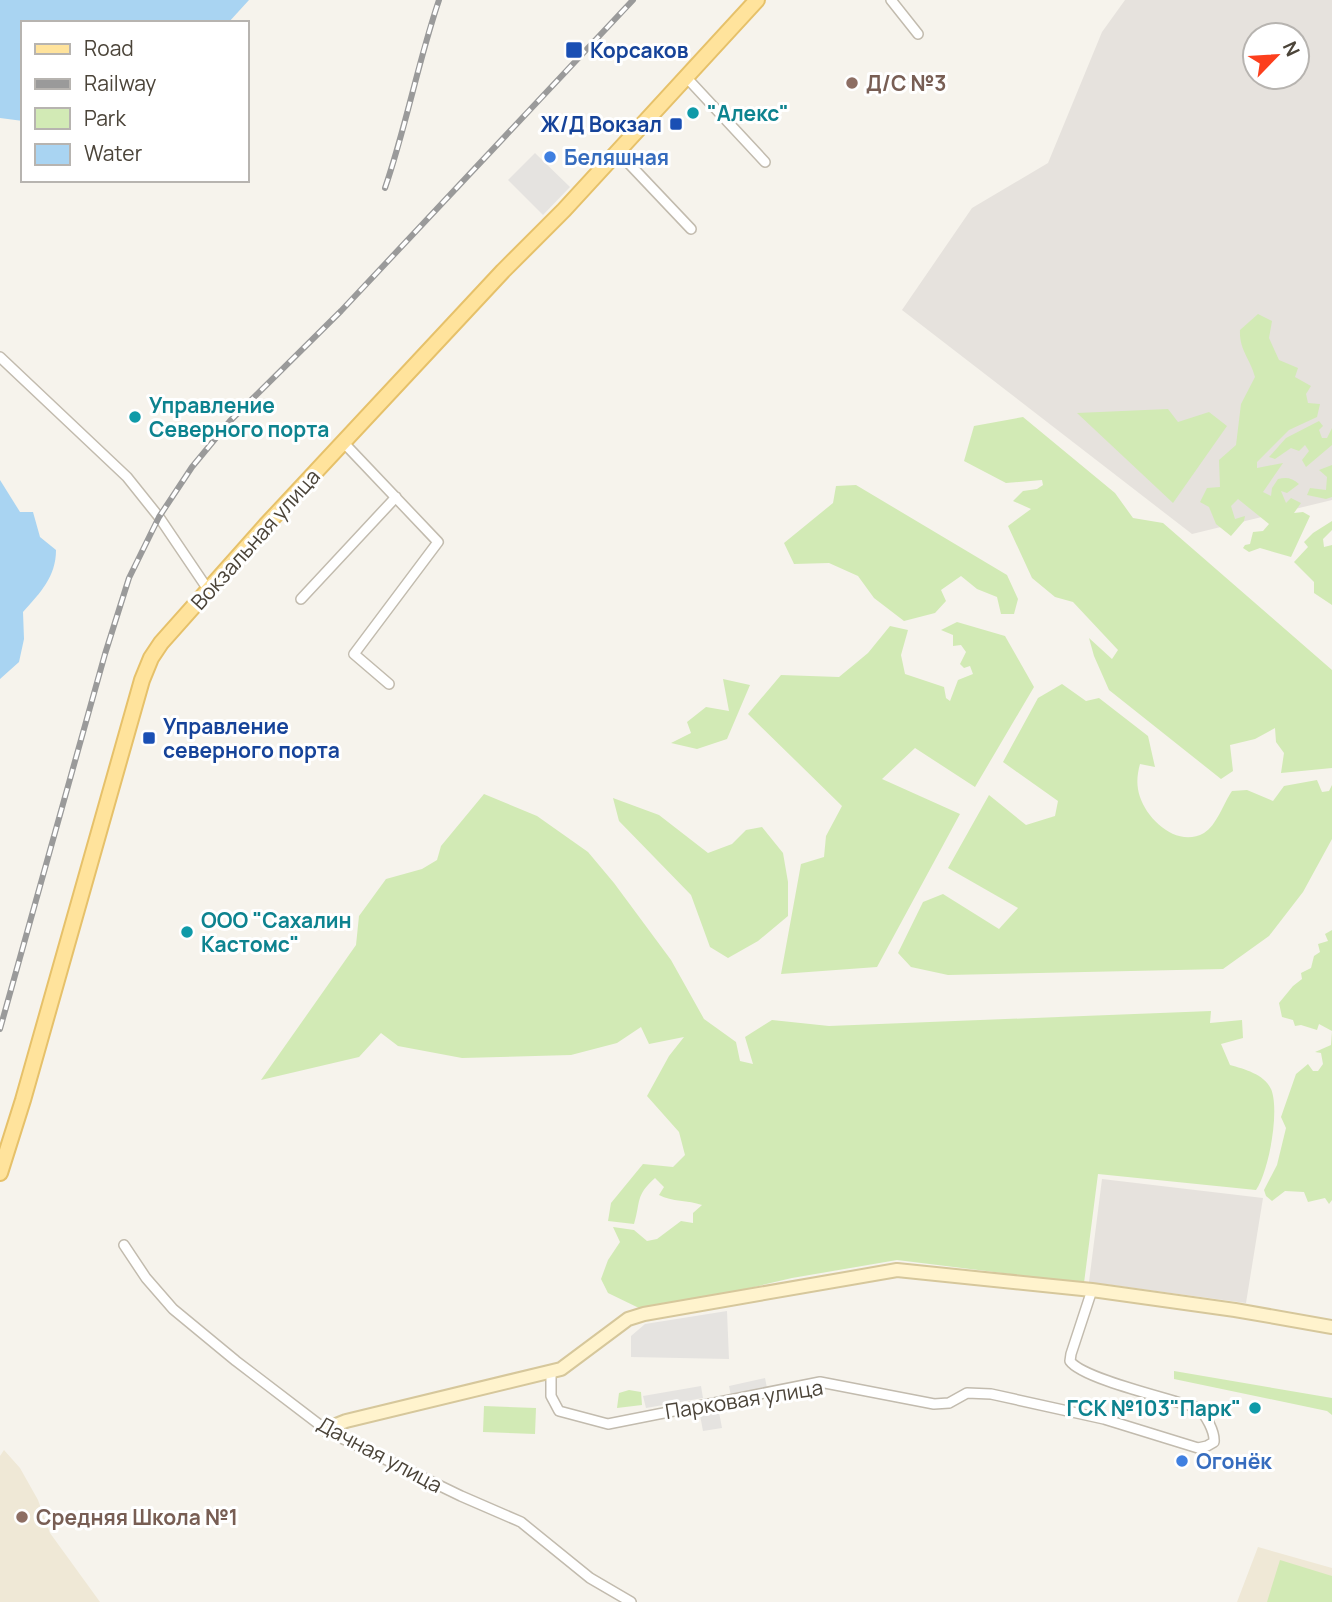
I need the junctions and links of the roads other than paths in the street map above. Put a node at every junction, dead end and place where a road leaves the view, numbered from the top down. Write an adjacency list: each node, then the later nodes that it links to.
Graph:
1 (757, 0): 4 (main road, Вокзальная улица)
2 (891, 0): 3 (street)
3 (918, 34)
4 (686, 77): 5 (main road, Вокзальная улица); 6 (street)
5 (618, 152): 7 (street); 9 (main road, Вокзальная улица)
6 (765, 162)
7 (691, 229)
8 (0, 358): 11 (street)
9 (343, 442): 10 (street); 11 (main road, Вокзальная улица)
10 (396, 498): 12 (street); 13 (street)
11 (209, 591): 14 (main road, Вокзальная улица)
12 (301, 599)
13 (388, 684)
14 (0, 1172)
15 (124, 1245): 19 (street, Дачная улица)
16 (1092, 1290): 17 (street); 18 (street); 18 (street, Парковая улица)
17 (1332, 1327)
18 (551, 1372): 19 (street)
19 (329, 1432): 20 (street, Дачная улица)
20 (631, 1602)

